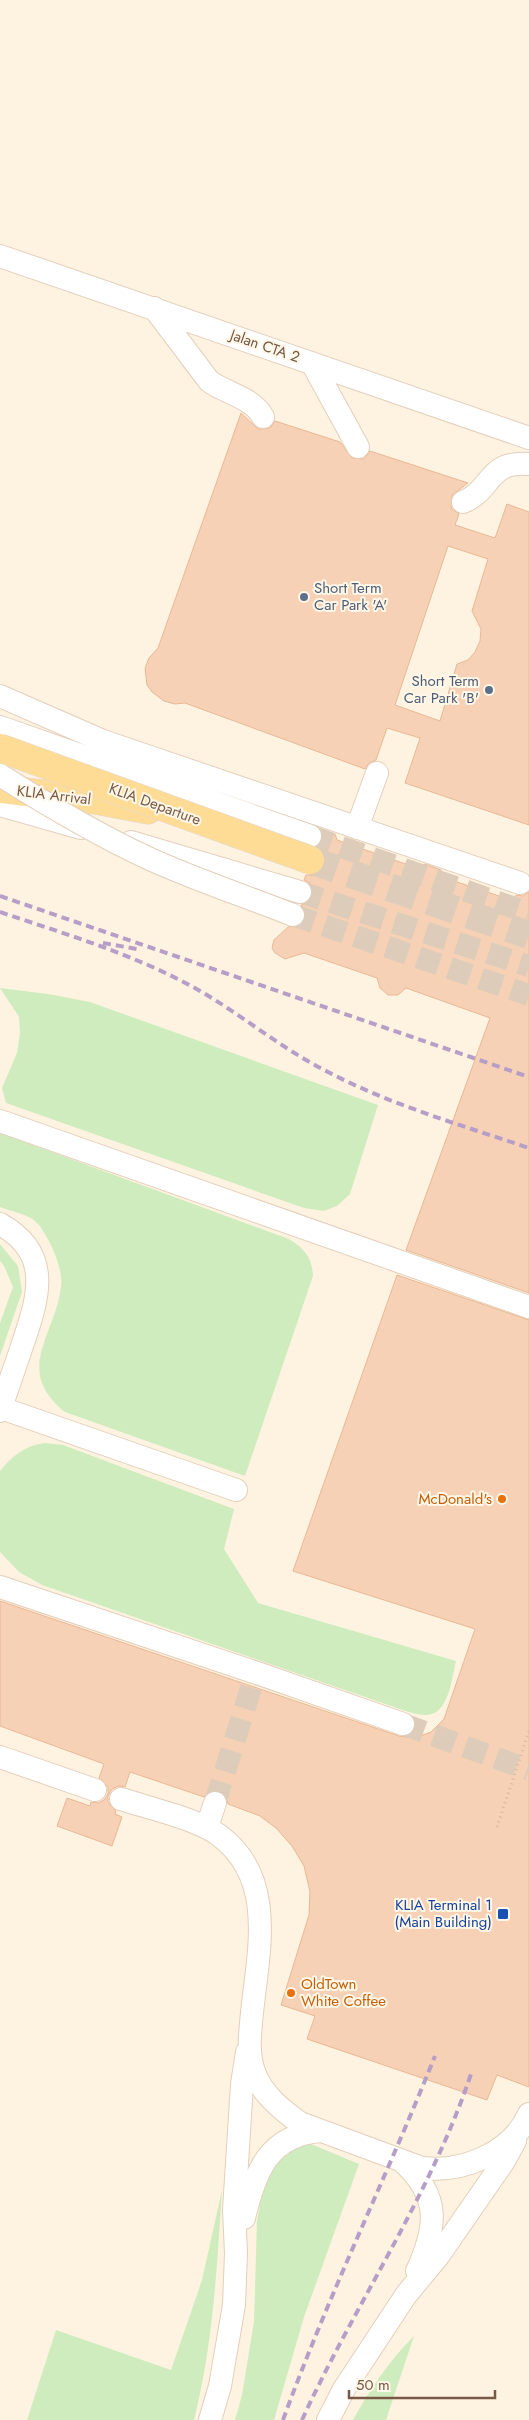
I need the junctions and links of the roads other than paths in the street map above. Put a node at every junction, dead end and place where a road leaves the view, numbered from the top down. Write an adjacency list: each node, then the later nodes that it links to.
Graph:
1 (0, 256): 2 (street, Jalan CTA 2)
2 (154, 308): 3 (street, Jalan CTA 2); 4 (street)
3 (312, 363): 5 (street, Jalan CTA 2); 6 (street)
4 (264, 417)
5 (529, 438)
6 (358, 447)
7 (529, 464): 8 (street)
8 (462, 502)
9 (0, 696): 16 (street)
10 (0, 727): 17 (street)
11 (0, 748): 17 (main road, KLIA Departure, bridge)
12 (377, 773): 16 (street)
13 (0, 775): 20 (street, bridge)
14 (0, 789): 17 (main road, KLIA Arrival)
15 (0, 804): 19 (street)
16 (357, 828): 18 (street)
17 (311, 848)
18 (520, 883)
19 (300, 892)
20 (293, 915)
21 (0, 1121): 23 (street)
22 (0, 1224): 24 (street)
23 (529, 1307)
24 (1, 1410): 25 (street)
25 (236, 1490)
26 (0, 1587): 27 (street)
27 (403, 1724)
28 (0, 1757): 29 (street)
29 (95, 1790)
30 (121, 1799): 32 (street)
31 (215, 1803): 32 (street)
32 (207, 1828): 33 (street)
33 (250, 2036): 35 (street); 37 (street)
34 (528, 2116): 36 (street); 38 (street)
35 (322, 2131): 36 (street); 37 (street)
36 (398, 2158): 38 (street)
37 (236, 2253): 39 (street)
38 (406, 2295): 40 (street)
39 (210, 2420)
40 (328, 2420)

